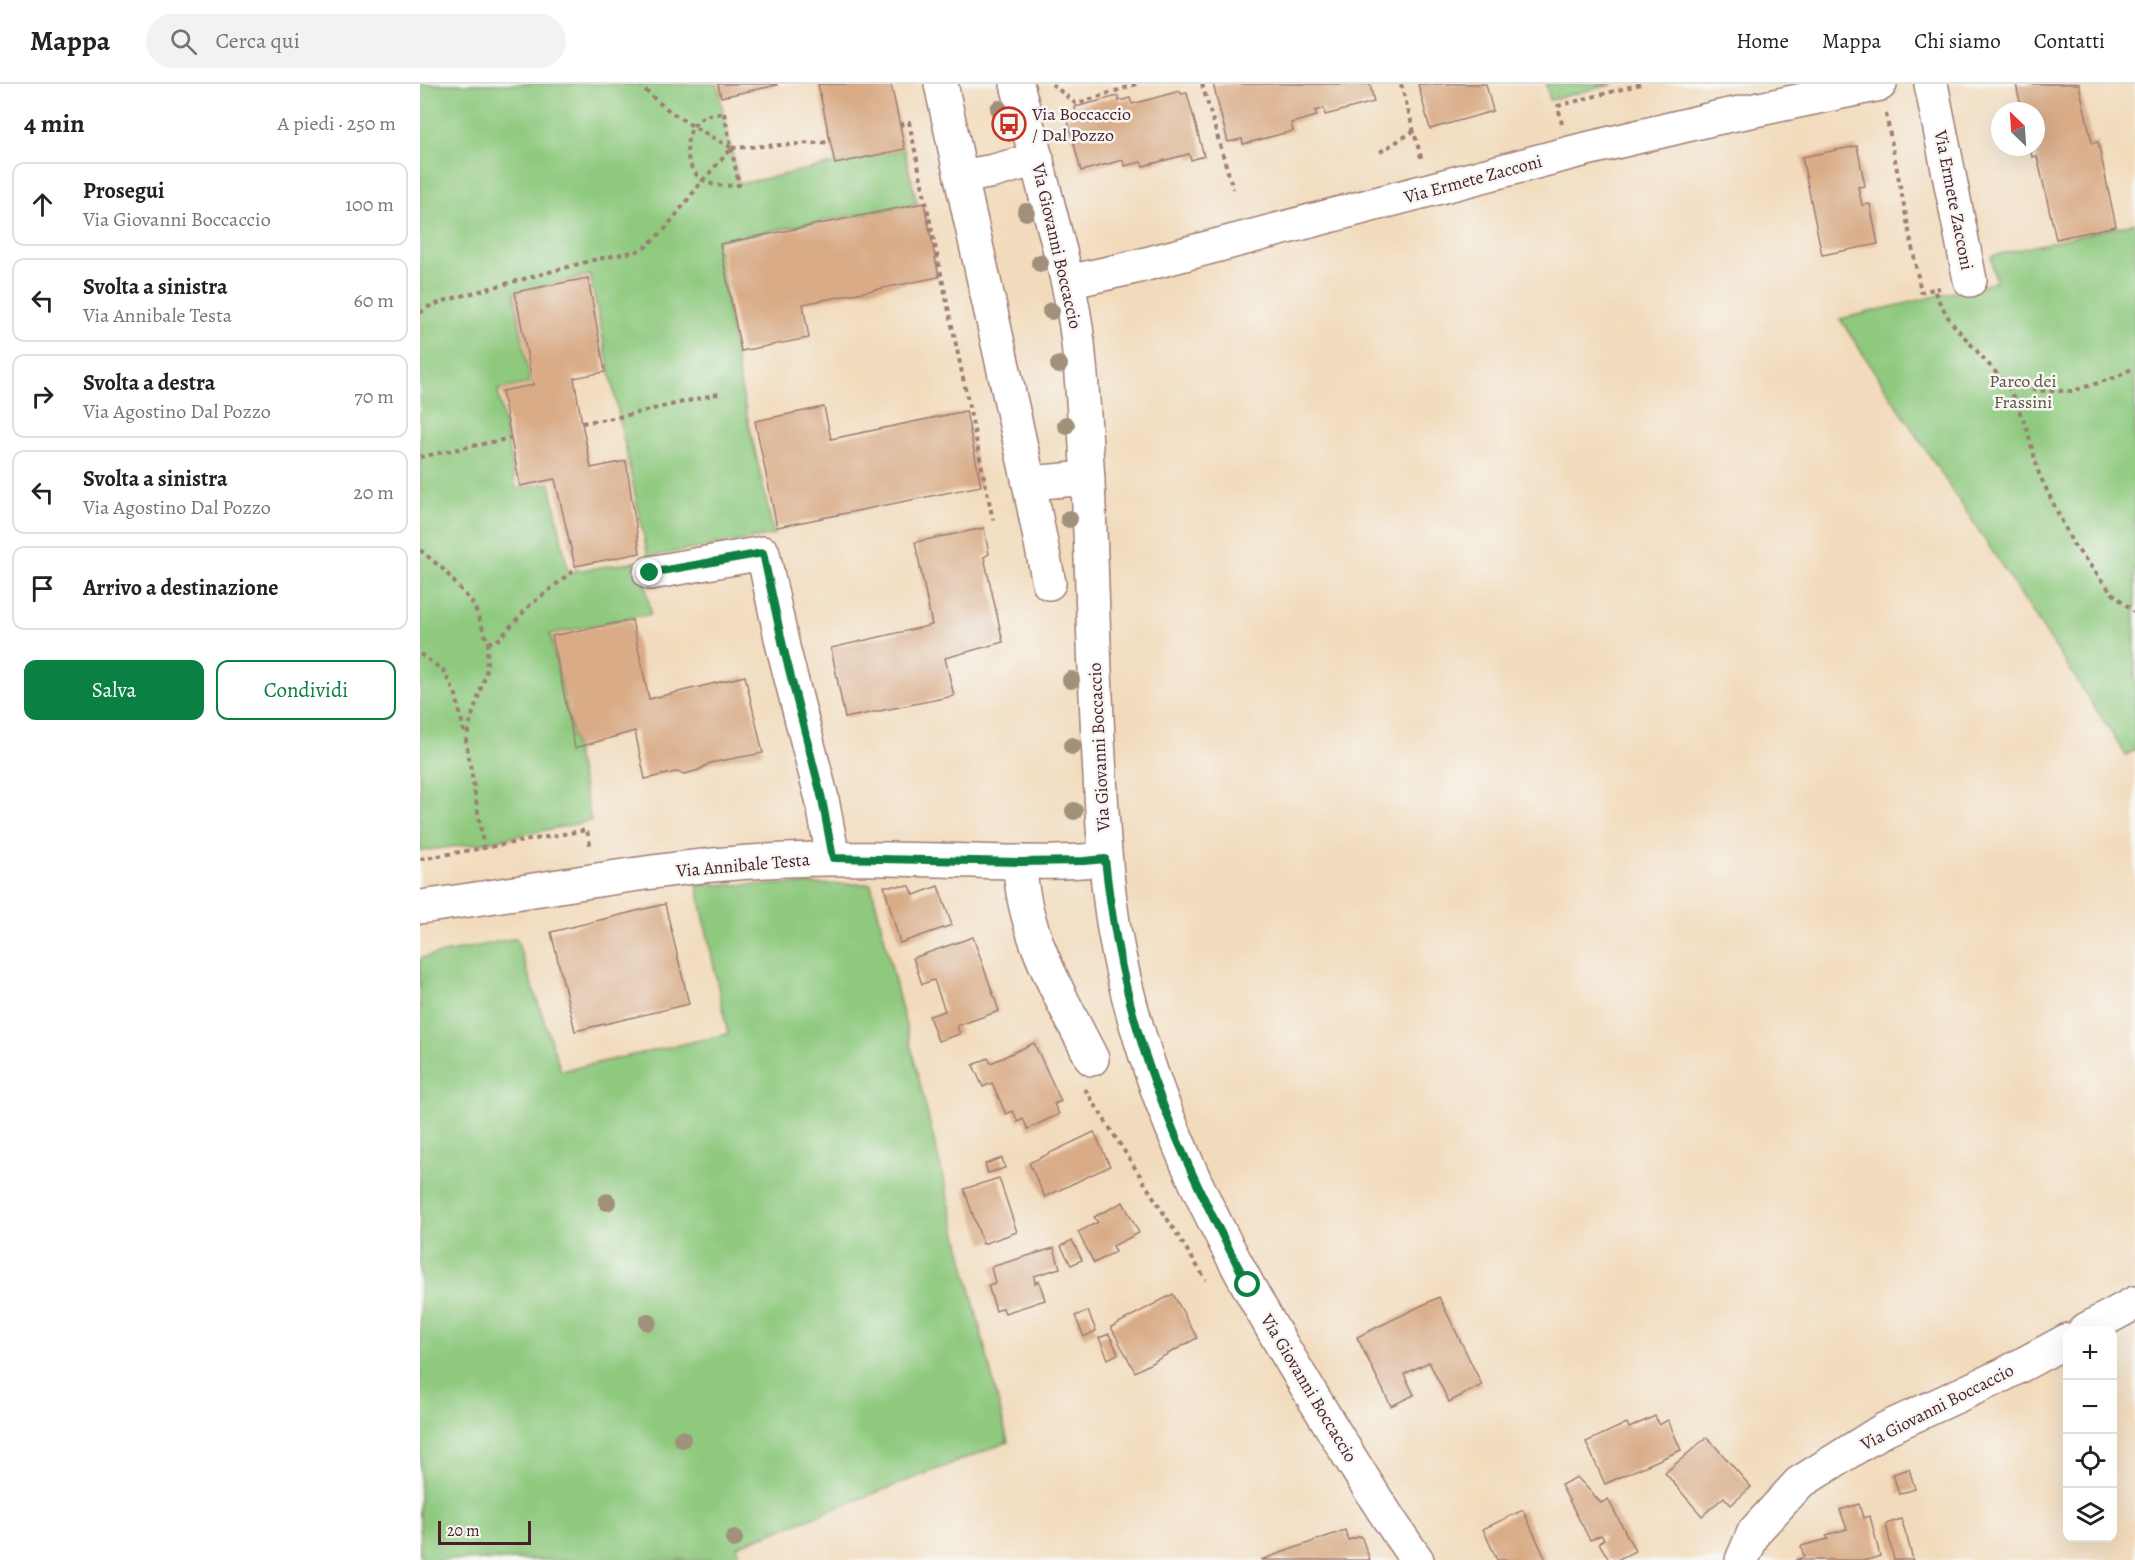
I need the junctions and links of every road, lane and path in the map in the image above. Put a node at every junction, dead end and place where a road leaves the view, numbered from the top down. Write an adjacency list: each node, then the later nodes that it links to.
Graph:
1 (640, 84): 12 (path)
2 (941, 84): 20 (street)
3 (1017, 84): 19 (street, Via Giovanni Boccaccio)
4 (1052, 84): 5 (path)
5 (1137, 84)
6 (1202, 84): 22 (path)
7 (1401, 84): 13 (path)
8 (1641, 84): 18 (path)
9 (1880, 84): 18 (street, Via Ermete Zacconi); 25 (path)
10 (1931, 84): 23 (street, Via Ermete Zacconi)
11 (900, 125): 35 (path)
12 (693, 126): 15 (path); 15 (path); 21 (path)
13 (1414, 131): 16 (path); 17 (path)
14 (830, 142): 15 (path)
15 (732, 148): 21 (path); 21 (path)
16 (1420, 149)
17 (1380, 152)
18 (1569, 154): 24 (street, Via Ermete Zacconi)
19 (1036, 159): 20 (street); 24 (street, Via Giovanni Boccaccio)
20 (961, 177): 34 (street)
21 (703, 180): 26 (path)
22 (1233, 189)
23 (1970, 280): 25 (path)
24 (1068, 282): 33 (street, Via Giovanni Boccaccio)
25 (1934, 289): 28 (path)
26 (420, 313)
27 (2135, 367): 28 (path)
28 (2008, 386): 40 (path)
29 (722, 393): 30 (path)
30 (582, 423)
31 (511, 438): 32 (path)
32 (420, 457)
33 (1088, 478): 34 (street); 48 (street, Via Giovanni Boccaccio)
34 (1029, 483): 39 (street)
35 (993, 520)
36 (420, 550): 41 (path)
37 (577, 568): 41 (path)
38 (650, 573): 46 (street)
39 (1049, 583)
40 (2135, 612)
41 (488, 643): 43 (path)
42 (420, 654): 43 (path)
43 (466, 741): 45 (path)
44 (587, 830): 45 (path)
45 (484, 849): 47 (path)
46 (833, 858): 49 (street, Via Annibale Testa); 50 (street, Via Annibale Testa)
47 (420, 859)
48 (1105, 859): 49 (street, Via Annibale Testa); 57 (street, Via Giovanni Boccaccio)
49 (1020, 862): 51 (street)
50 (420, 907)
51 (1092, 1059)
52 (1093, 1102): 53 (path)
53 (1208, 1283)
54 (2135, 1303): 55 (street)
55 (2092, 1326)
56 (2063, 1342): 58 (street, Via Giovanni Boccaccio)
57 (1417, 1560)
58 (1742, 1560)

